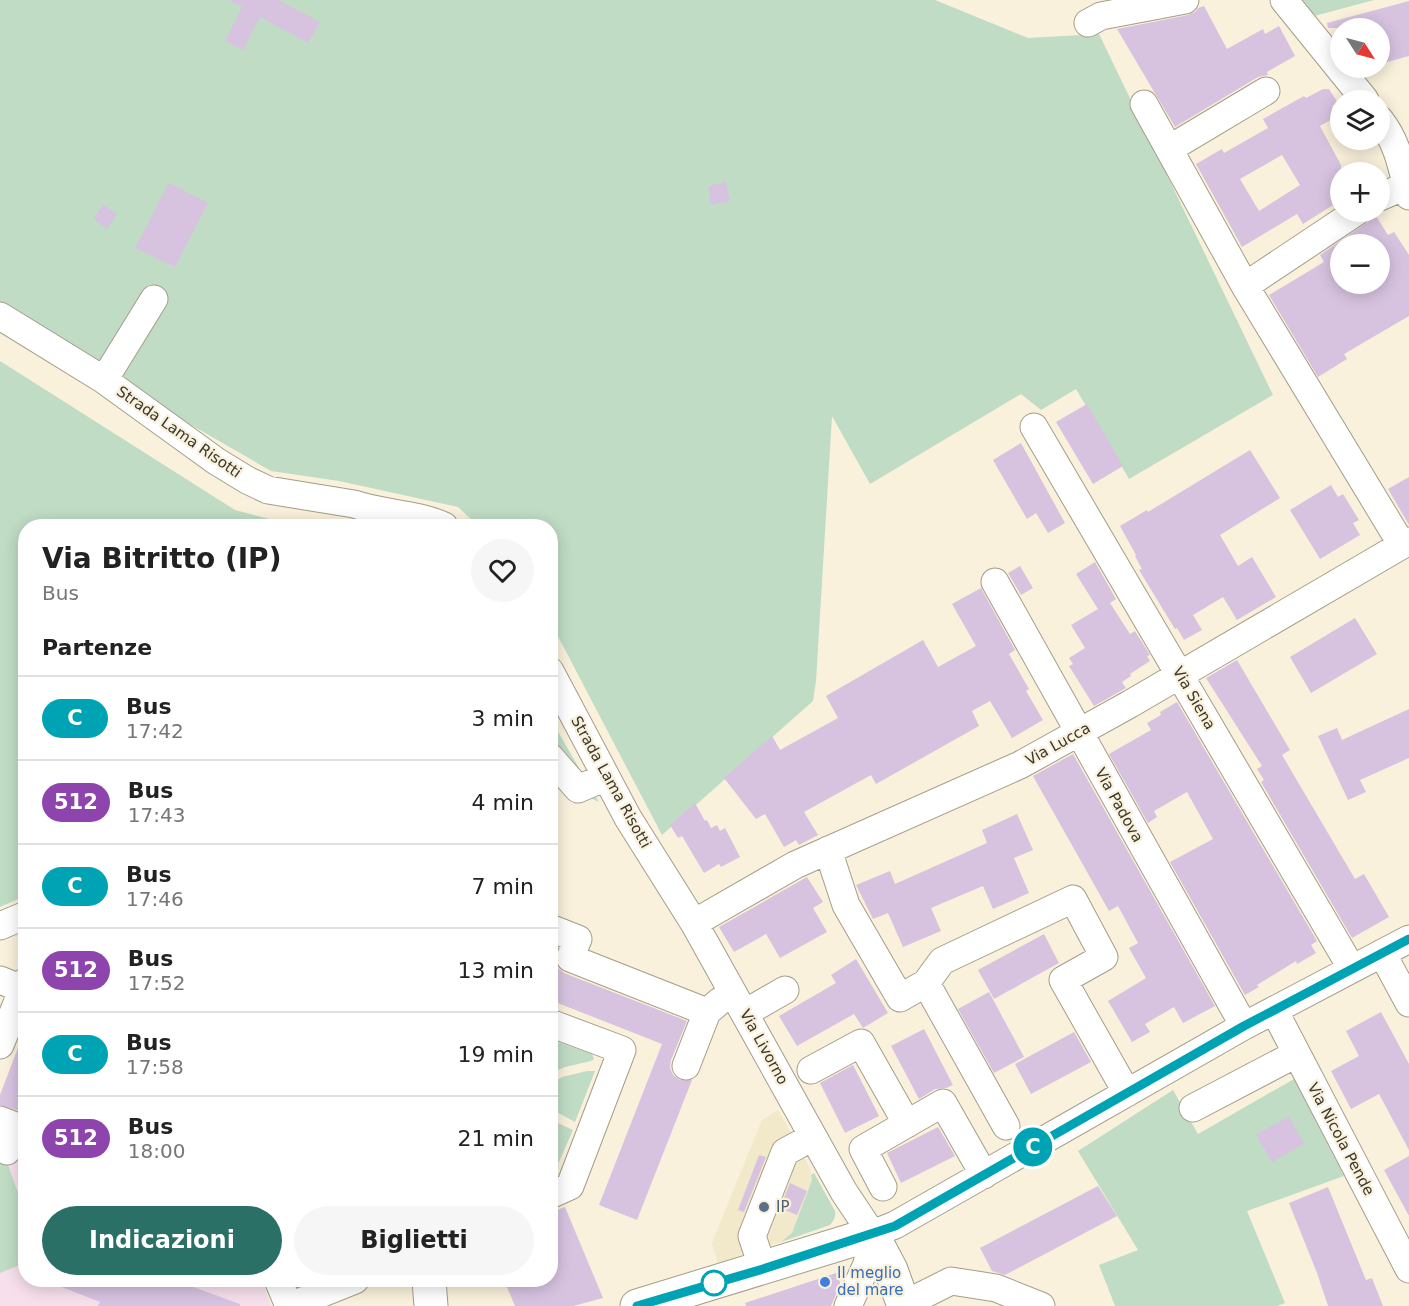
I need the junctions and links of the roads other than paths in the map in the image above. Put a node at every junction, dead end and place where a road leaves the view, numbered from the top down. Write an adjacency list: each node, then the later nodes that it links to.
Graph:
1 (1185, 0): 3 (street)
2 (1284, 0): 4 (street)
3 (1088, 23)
4 (1357, 90)
5 (1266, 91): 8 (street)
6 (1144, 104): 8 (street)
7 (1390, 134): 9 (street)
8 (1169, 149): 12 (street)
9 (1408, 192): 10 (street)
10 (1390, 193)
11 (1341, 222): 12 (street)
12 (1245, 286): 19 (street)
13 (154, 299): 15 (street)
14 (0, 316): 15 (street, Strada Lama Risotti)
15 (104, 380): 17 (street, Strada Lama Risotti)
16 (1035, 427): 21 (street, Via Siena)
17 (352, 515): 18 (street, Strada Lama Risotti)
18 (421, 519)
19 (1405, 543): 21 (street, Via Lucca)
20 (995, 582): 23 (street, Via Padova)
21 (1180, 674): 23 (street, Via Lucca); 34 (street, Via Siena)
22 (558, 686): 25 (street, Strada Lama Risotti)
23 (1079, 733): 26 (street, Via Lucca); 43 (street, Via Padova)
24 (558, 766): 25 (street)
25 (606, 777): 27 (street, Strada Lama Risotti)
26 (828, 850): 29 (street, Via Lucca); 36 (street)
27 (655, 861): 29 (street, Via Livorno)
28 (18, 918): 30 (street)
29 (694, 923): 38 (street, Via Livorno)
30 (0, 926)
31 (558, 931): 41 (street)
32 (1409, 939): 33 (street)
33 (1382, 953): 34 (street); 39 (street)
34 (1352, 969): 40 (street)
35 (16, 983): 44 (street)
36 (926, 983): 48 (street); 51 (street)
37 (785, 990): 38 (street)
38 (739, 1001): 41 (street); 52 (street, Via Livorno)
39 (1409, 1003)
40 (1274, 1010): 43 (street); 45 (street, Via Nicola Pende)
41 (707, 1012): 46 (street)
42 (558, 1026): 55 (street)
43 (1244, 1026): 48 (street)
44 (0, 1045)
45 (1296, 1054): 49 (street); 58 (street, Via Nicola Pende)
46 (686, 1066)
47 (811, 1070): 50 (street)
48 (1127, 1093): 53 (street)
49 (1193, 1108)
50 (907, 1124): 53 (street); 54 (street)
51 (1006, 1126)
52 (813, 1137): 56 (street, Via Livorno); 57 (street)
53 (984, 1175): 56 (street)
54 (883, 1187)
55 (558, 1191)
56 (872, 1234): 57 (main road); 62 (main road); 66 (street)
57 (763, 1269): 65 (main road)
58 (1409, 1269)
59 (281, 1287): 63 (street)
60 (338, 1287): 63 (street)
61 (430, 1287): 64 (main road)
62 (904, 1305): 67 (street)
63 (289, 1306)
64 (431, 1306)
65 (637, 1306)
66 (848, 1306)
67 (1041, 1306)

